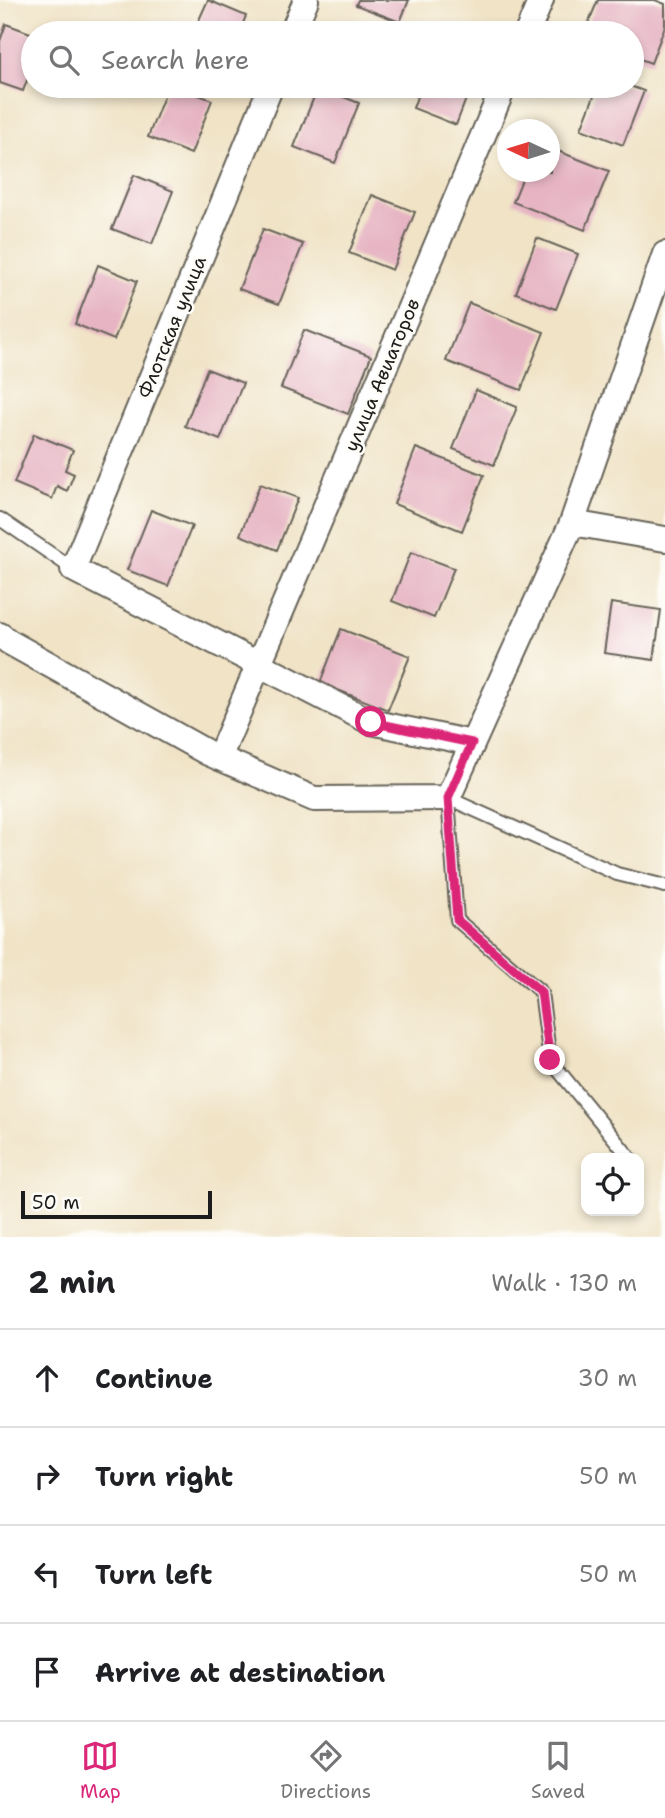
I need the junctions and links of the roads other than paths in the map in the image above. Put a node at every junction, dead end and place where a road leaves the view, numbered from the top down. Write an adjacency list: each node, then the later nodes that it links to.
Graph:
1 (306, 0): 3 (street)
2 (541, 0): 4 (street)
3 (297, 21)
4 (532, 21)
5 (266, 98): 11 (street, Флотская улица)
6 (499, 98): 13 (street, улица Авиаторов)
7 (665, 254): 9 (street)
8 (0, 519): 11 (lane)
9 (572, 523): 10 (street); 14 (street)
10 (665, 539)
11 (73, 569): 13 (street)
12 (0, 635): 15 (street)
13 (260, 664): 14 (street); 15 (street, улица Авиаторов)
14 (472, 743): 16 (street)
15 (219, 758): 16 (street)
16 (448, 798): 17 (lane); 18 (lane)
17 (665, 886)
18 (626, 1153)

